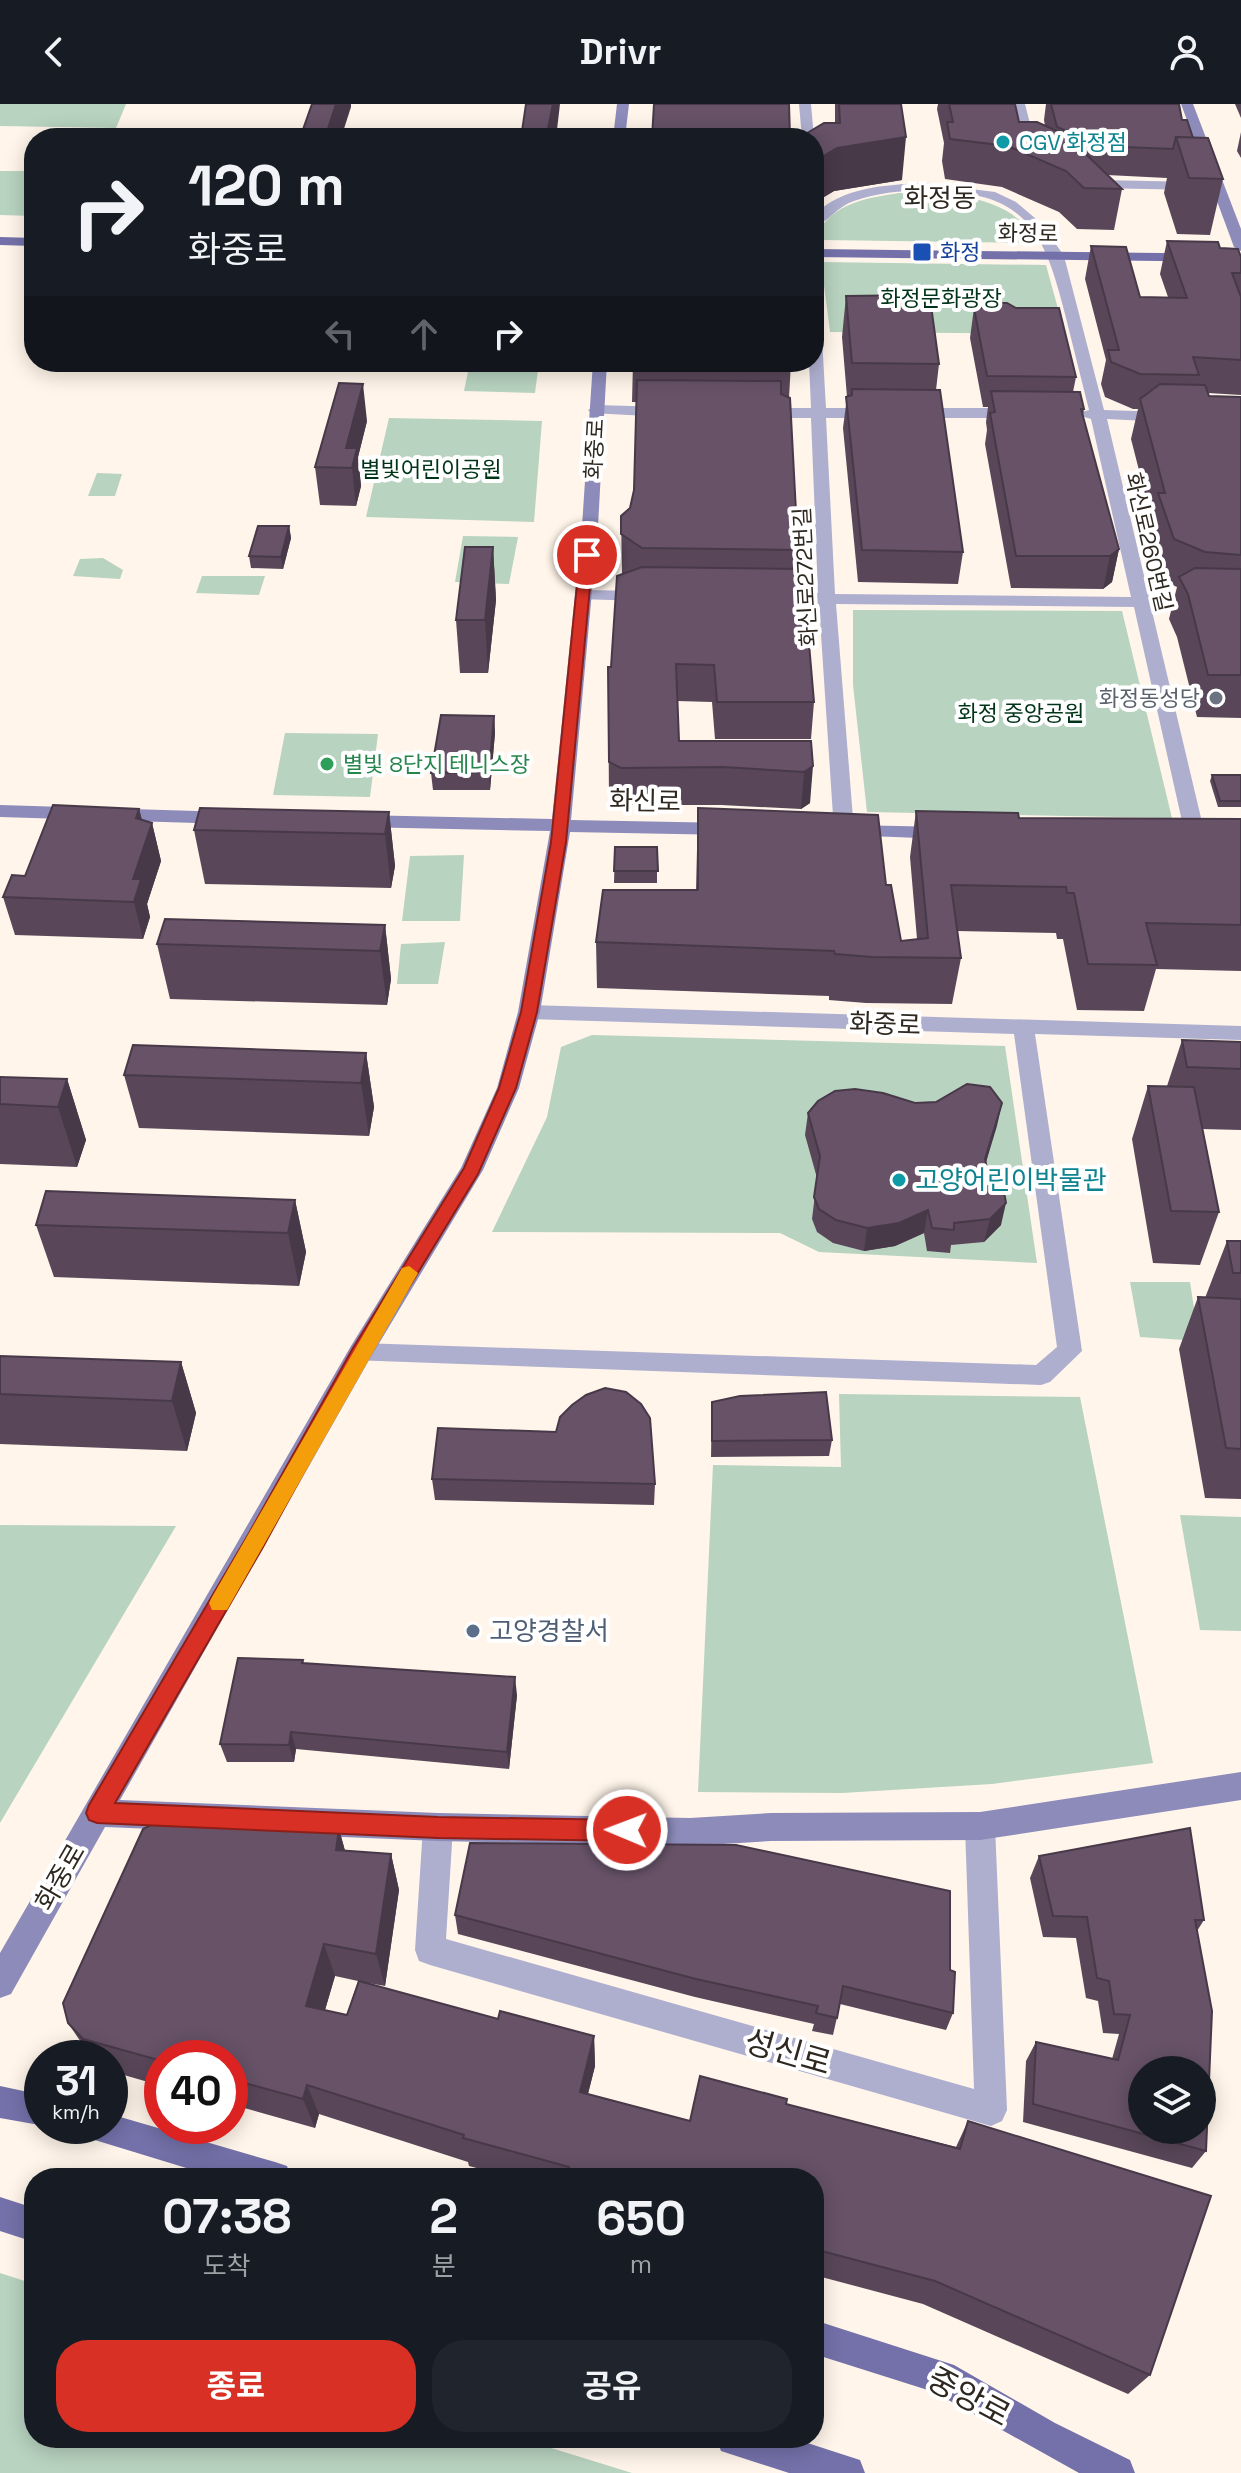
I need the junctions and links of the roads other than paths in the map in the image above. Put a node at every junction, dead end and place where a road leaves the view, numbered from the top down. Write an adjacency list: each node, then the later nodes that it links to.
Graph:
1 (623, 104): 6 (main road)
2 (805, 104): 7 (street)
3 (1019, 104): 8 (street)
4 (1188, 104): 5 (street); 10 (main road)
5 (1177, 105)
6 (620, 128)
7 (807, 128)
8 (1047, 161)
9 (1070, 172): 10 (street)
10 (1218, 187): 14 (main road)
11 (824, 213): 16 (street, 화신로260번길)
12 (0, 241): 13 (main road)
13 (24, 242)
14 (1241, 247)
15 (824, 253): 16 (main road, 화정로)
16 (1057, 256): 17 (main road, 화정로); 26 (street, 화신로260번길)
17 (1241, 258)
18 (599, 372): 20 (main road, 화중로)
19 (816, 372): 25 (street, 화신로272번길)
20 (596, 410): 21 (street); 28 (main road, 화중로)
21 (676, 412)
22 (739, 413): 25 (street)
23 (1034, 413): 25 (street)
24 (1066, 414): 26 (street)
25 (818, 415): 31 (street, 화신로272번길)
26 (1098, 415): 27 (street); 32 (street, 화신로260번길)
27 (1177, 417)
28 (582, 595): 29 (street); 37 (main road, 화중로)
29 (666, 596)
30 (762, 597): 31 (street)
31 (827, 598): 32 (street); 39 (street, 화신로272번길)
32 (1140, 601): 33 (street); 41 (street, 화신로260번길)
33 (1241, 603)
34 (0, 811): 35 (main road)
35 (254, 819)
36 (332, 820): 37 (main road, 화신로)
37 (561, 825): 38 (main road, 화신로); 42 (main road, 화중로)
38 (749, 829)
39 (836, 831): 40 (main road)
40 (970, 833)
41 (1196, 839)
42 (529, 1012): 43 (street, 화중로); 45 (main road, 화중로)
43 (1024, 1029): 44 (street, 화중로); 45 (street)
44 (1241, 1033)
45 (360, 1353): 47 (main road, 화중로)
46 (1241, 1786): 48 (main road)
47 (97, 1813): 49 (main road); 50 (main road, 화중로)
48 (980, 1826): 49 (main road); 49 (street, 성신로)
49 (438, 1827)
50 (0, 1983)
51 (0, 2102): 52 (main road)
52 (24, 2107)
53 (128, 2135): 54 (main road)
54 (241, 2168)
55 (0, 2214): 56 (main road)
56 (24, 2222)
57 (824, 2340): 60 (main road, 중앙로)
58 (766, 2448): 59 (main road)
59 (847, 2473)
60 (1117, 2473)

